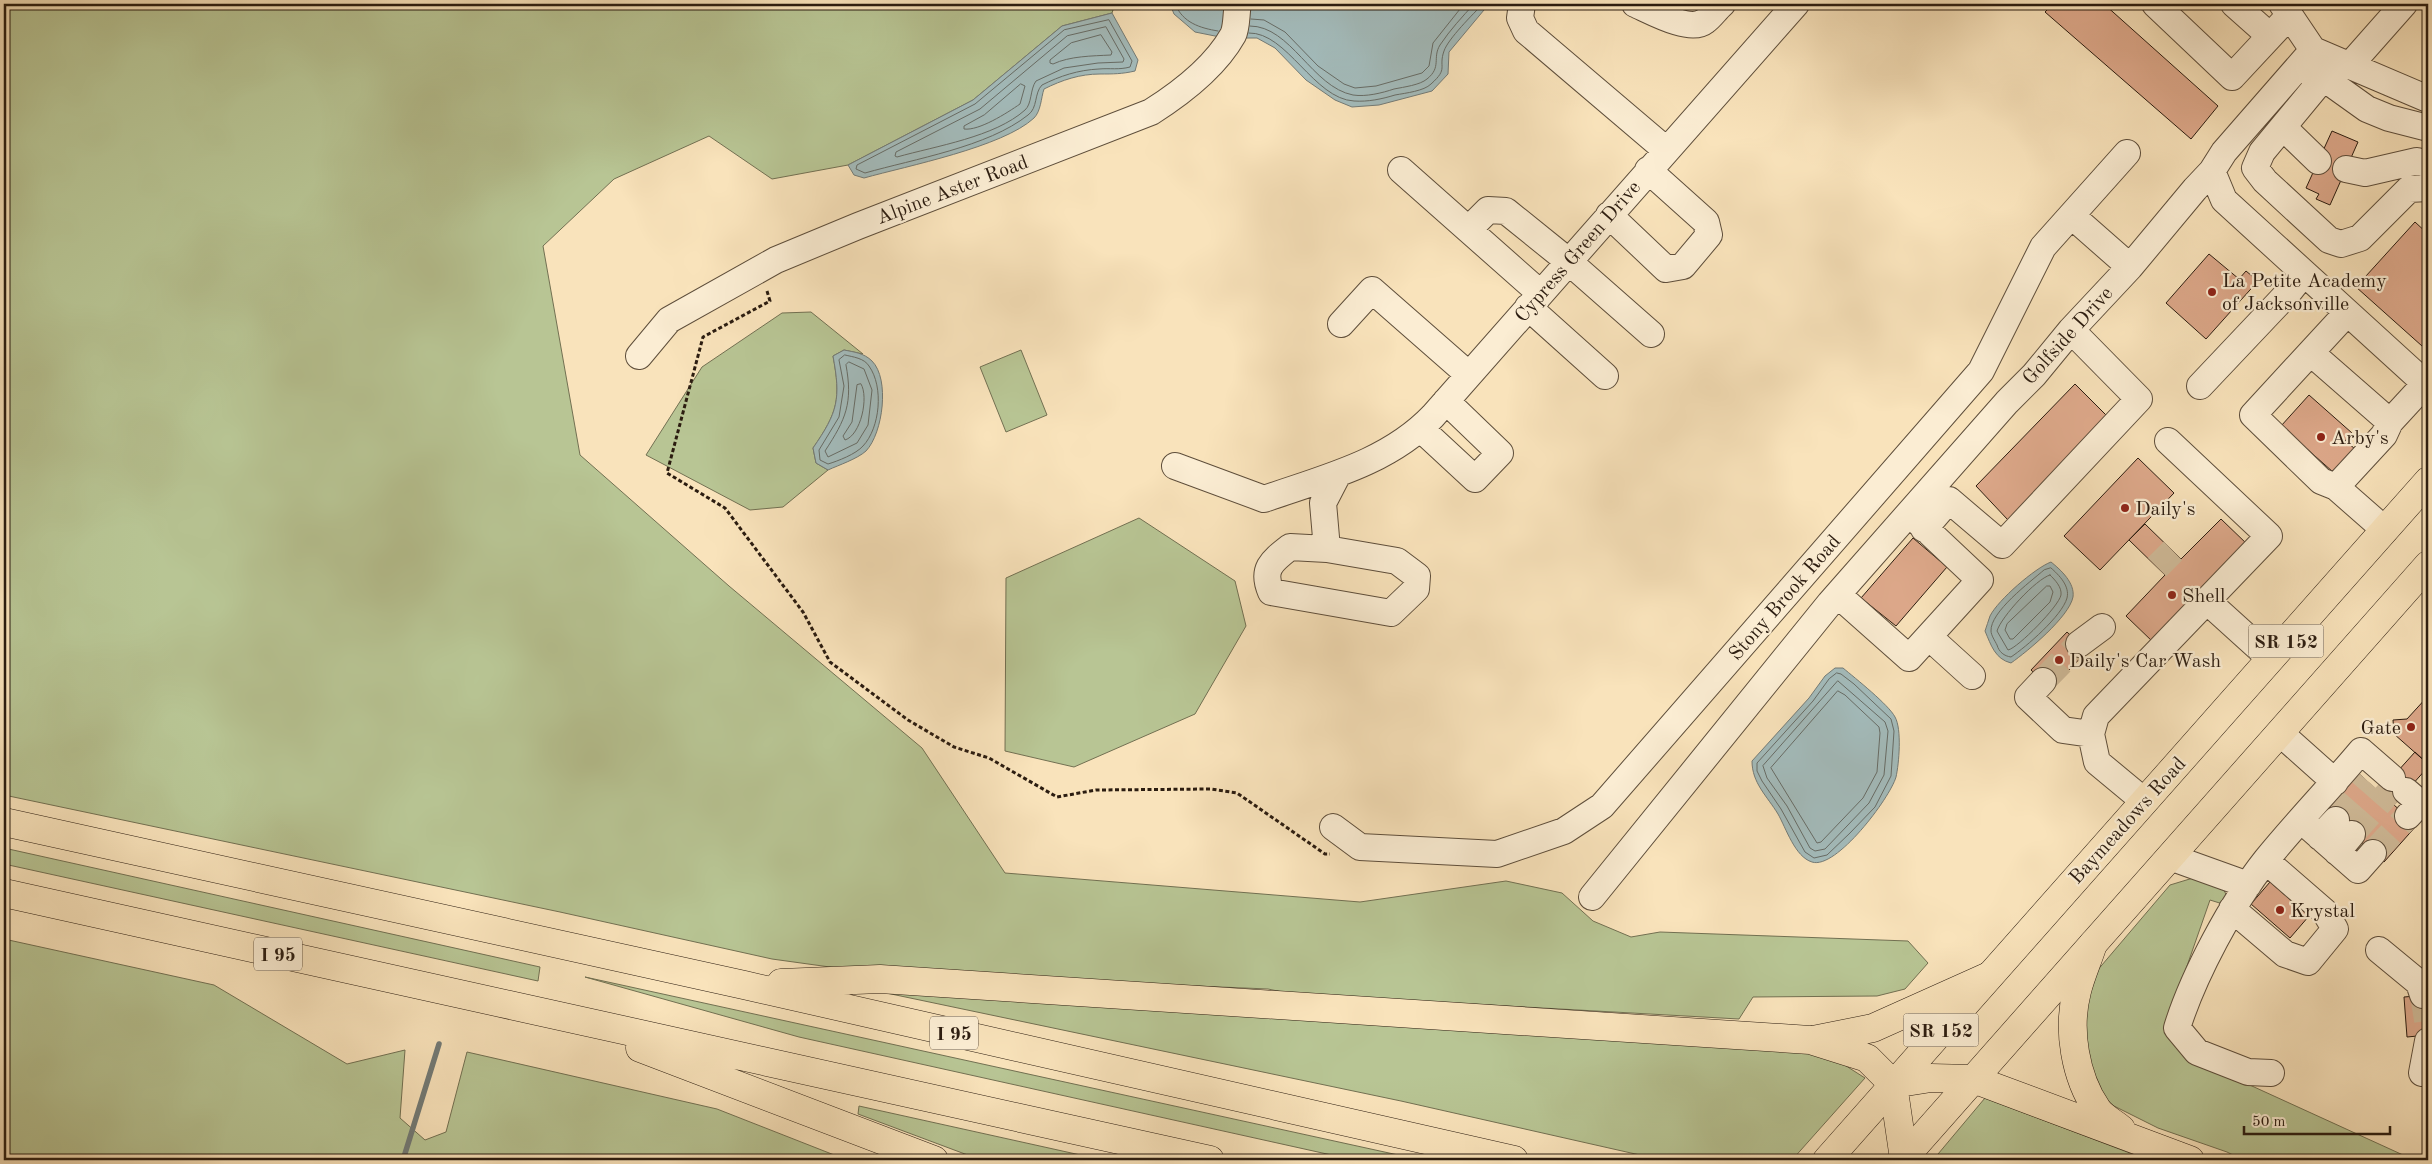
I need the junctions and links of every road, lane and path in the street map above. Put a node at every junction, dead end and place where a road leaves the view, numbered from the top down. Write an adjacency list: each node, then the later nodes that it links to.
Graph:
1 (1238, 4): 37 (street, Alpine Aster Road)
2 (1522, 4): 16 (street)
3 (1635, 4): 4 (street)
4 (1722, 4)
5 (1796, 4): 16 (street, Cypress Green Drive)
6 (2155, 4): 10 (street)
7 (2234, 4): 10 (street)
8 (2404, 4): 12 (street)
9 (2286, 10): 10 (street); 11 (street)
10 (2270, 36)
11 (2313, 50): 12 (street); 14 (street); 15 (street); 23 (street, Golfside Drive)
12 (2350, 64): 13 (street)
13 (2428, 99)
14 (2284, 128): 18 (street); 24 (street)
15 (2428, 128)
16 (1666, 150): 22 (street, Cypress Green Drive)
17 (2127, 153): 26 (street, Stony Brook Road)
18 (2318, 161)
19 (2428, 164): 20 (street)
20 (2346, 169)
21 (1401, 170): 27 (street)
22 (1648, 170): 25 (street, Cypress Green Drive); 25 (street)
23 (2212, 171): 29 (street, Golfside Drive); 30 (street)
24 (2428, 188)
25 (1609, 215): 28 (street, Cypress Green Drive)
26 (2072, 216): 29 (street); 69 (street, Stony Brook Road)
27 (1469, 230): 28 (street); 31 (street)
28 (1568, 261): 31 (street, Cypress Green Drive); 35 (street)
29 (2130, 267): 34 (street, Golfside Drive)
30 (2304, 273): 32 (street); 41 (street)
31 (1534, 300): 38 (street, Cypress Green Drive); 39 (street)
32 (2347, 313): 36 (street); 40 (street)
33 (1341, 324): 38 (street)
34 (2071, 330): 50 (street, Golfside Drive); 50 (street)
35 (1651, 334)
36 (2311, 353): 44 (street); 49 (street)
37 (639, 356)
38 (1469, 374): 42 (street, Cypress Green Drive)
39 (1605, 376)
40 (2426, 385): 44 (street)
41 (2200, 386)
42 (1446, 401): 43 (street, Cypress Green Drive); 43 (street)
43 (1421, 428): 47 (street, Cypress Green Drive)
44 (2387, 428): 49 (street)
45 (2168, 441): 56 (street)
46 (1175, 466): 47 (street, Cypress Green Drive)
47 (1338, 474): 53 (street)
48 (2428, 481): 52 (main road, Baymeadows Road / SR 152)
49 (2336, 487): 52 (street)
50 (1942, 493): 51 (street, Golfside Drive)
51 (1917, 522): 55 (street, Golfside Drive); 58 (street)
52 (2385, 530): 60 (main road, Baymeadows Road / SR 152)
53 (1327, 549): 53 (street)
54 (2424, 578): 63 (main road, SR 152)
55 (1838, 595): 58 (street); 75 (street, Golfside Drive)
56 (2207, 601): 60 (street); 64 (street)
57 (2102, 627): 59 (street)
58 (1929, 637): 61 (street)
59 (2079, 644)
60 (2270, 658): 67 (main road, Baymeadows Road / SR 152)
61 (1972, 676)
62 (2043, 681): 64 (street)
63 (2280, 733): 65 (street); 72 (main road, SR 152)
64 (2091, 734): 67 (street)
65 (2335, 782): 66 (street); 70 (street)
66 (2391, 787)
67 (2144, 801): 79 (main road, Baymeadows Road / SR 152)
68 (4, 822): 80 (main road, I 95)
69 (1333, 828)
70 (2329, 832): 71 (street); 73 (street)
71 (2374, 853)
72 (2170, 857): 73 (street); 77 (main road, SR 152)
73 (2258, 870): 76 (street); 76 (street)
74 (4, 893): 82 (main road, I 95)
75 (1592, 896)
76 (2232, 909): 85 (street)
77 (2093, 944): 87 (main road, SR 152); 89 (main road)
78 (2379, 950): 81 (street)
79 (1989, 976): 83 (main road); 88 (main road, Baymeadows Road / SR 152)
80 (744, 985): 83 (main road); 93 (main road, I 95)
81 (2423, 995)
82 (552, 1014): 91 (main road); 92 (main road, I 95)
83 (1810, 1040): 88 (main road)
84 (2428, 1042): 86 (street)
85 (2271, 1073)
86 (2422, 1073)
87 (1973, 1079): 88 (main road); 89 (main road); 90 (main road, SR 152)
88 (1893, 1084): 90 (main road); 94 (main road, Baymeadows Road / SR 152)
89 (2130, 1136): 95 (main road)
90 (1903, 1159)
91 (934, 1160)
92 (1210, 1160)
93 (1514, 1160)
94 (1827, 1160)
95 (2190, 1160)

